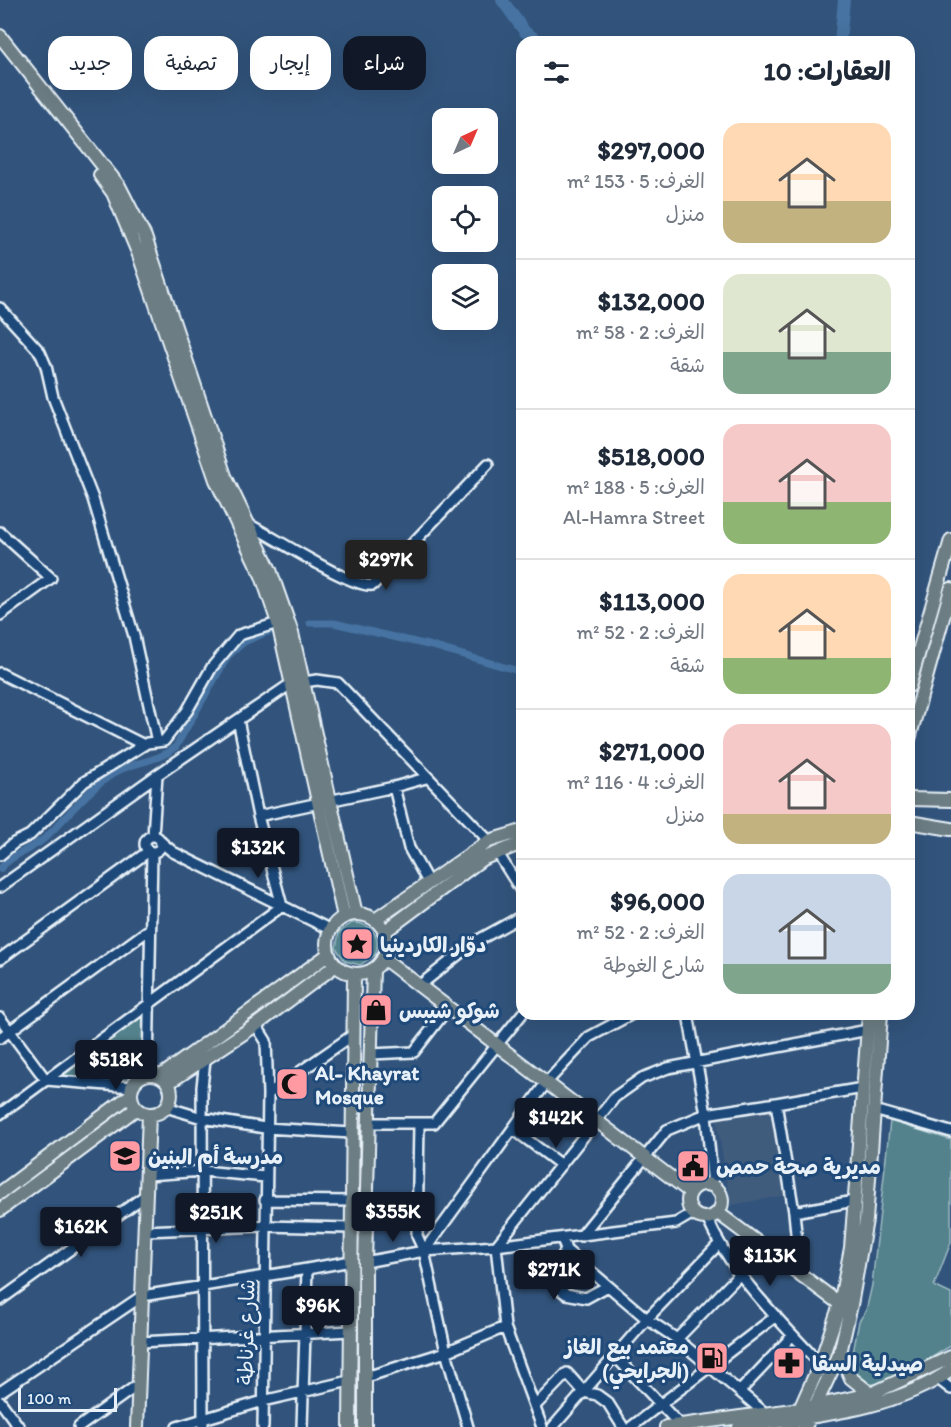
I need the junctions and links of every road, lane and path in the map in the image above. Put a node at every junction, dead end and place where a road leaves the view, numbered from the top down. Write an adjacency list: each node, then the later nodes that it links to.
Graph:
1 (0, 36): 5 (main road)
2 (0, 50): 10 (main road)
3 (0, 308): 16 (street)
4 (488, 464): 5 (street)
5 (248, 524): 13 (main road)
6 (0, 532): 9 (street)
7 (951, 540): 11 (main road)
8 (951, 589): 14 (main road)
9 (0, 615)
10 (278, 623): 13 (main road); 16 (street)
11 (915, 665)
12 (0, 673): 17 (street)
13 (298, 683): 15 (street); 19 (street); 23 (main road)
14 (915, 718)
15 (238, 720): 18 (street); 24 (street)
16 (157, 742): 17 (street)
17 (144, 745): 36 (street)
18 (157, 775): 30 (street); 39 (street)
19 (426, 778): 20 (street); 31 (street)
20 (393, 787): 23 (street); 37 (street)
21 (915, 799): 22 (main road)
22 (951, 800)
23 (325, 801): 24 (street); 41 (main road)
24 (258, 816): 40 (street)
25 (915, 823): 26 (main road)
26 (928, 825): 27 (main road); 28 (main road)
27 (915, 829)
28 (951, 829)
29 (516, 833): 31 (main road)
30 (157, 839): 33 (street); 33 (street); 34 (street)
31 (489, 841): 37 (main road)
32 (516, 845): 35 (main road)
33 (150, 850): 34 (street); 44 (street); 48 (street)
34 (173, 852): 40 (street)
35 (497, 852): 38 (street); 46 (main road)
36 (0, 855)
37 (428, 882): 43 (main road)
38 (516, 882)
39 (0, 887)
40 (282, 906): 45 (street); 53 (street)
41 (350, 916): 43 (main road); 45 (main road)
42 (516, 919): 52 (street)
43 (375, 920): 46 (main road)
44 (150, 929): 53 (street); 63 (street)
45 (331, 930): 49 (main road)
46 (384, 932): 47 (main road)
47 (383, 958): 50 (main road); 52 (main road)
48 (0, 959)
49 (332, 959): 51 (main road); 61 (main road); 70 (main road)
50 (373, 969): 51 (main road); 67 (main road)
51 (354, 974): 64 (main road)
52 (419, 986): 54 (main road)
53 (149, 1004): 70 (street); 71 (street)
54 (448, 1008): 66 (main road); 67 (street)
55 (0, 1018): 63 (street)
56 (517, 1020): 66 (street)
57 (621, 1020): 72 (street)
58 (689, 1020): 69 (street)
59 (869, 1020): 62 (main road)
60 (881, 1020): 79 (main road)
61 (256, 1025): 68 (main road); 75 (street, شارع غرناطة)
62 (868, 1030): 69 (street); 73 (main road)
63 (9, 1032): 65 (street); 71 (street)
64 (353, 1035): 75 (street); 90 (main road)
65 (0, 1038)
66 (496, 1044): 72 (main road); 86 (street)
67 (371, 1054): 85 (main road)
68 (205, 1060): 70 (main road); 83 (street)
69 (697, 1063): 82 (street); 84 (street)
70 (159, 1078): 74 (main road); 77 (main road)
71 (46, 1080): 74 (street); 80 (street)
72 (546, 1083): 84 (main road); 88 (street)
73 (863, 1088): 76 (street); 102 (main road)
74 (131, 1091): 78 (main road); 98 (main road)
75 (268, 1094): 87 (street, شارع غرناطة)
76 (776, 1103): 82 (street); 104 (street)
77 (166, 1107): 81 (main road); 83 (street)
78 (137, 1108): 81 (main road); 103 (main road)
79 (874, 1110): 89 (street); 139 (main road)
80 (0, 1114)
81 (149, 1114): 94 (main road)
82 (705, 1114): 91 (street); 96 (street)
83 (202, 1118): 87 (street); 93 (street)
84 (596, 1120): 91 (main road); 92 (street)
85 (369, 1123): 86 (street); 118 (main road)
86 (419, 1125): 116 (street)
87 (266, 1128): 90 (street); 95 (street, شارع غرناطة)
88 (513, 1129): 92 (street); 116 (street)
89 (951, 1132)
90 (352, 1133): 101 (main road)
91 (643, 1156): 97 (main road); 111 (street)
92 (561, 1165): 114 (street)
93 (202, 1171): 94 (street); 95 (street); 109 (street)
94 (147, 1175): 99 (main road)
95 (265, 1177): 100 (street, شارع غرناطة)
96 (712, 1186): 97 (main road); 106 (main road)
97 (690, 1192): 105 (main road)
98 (0, 1193)
99 (146, 1195): 110 (main road); 126 (street)
100 (265, 1200): 101 (street); 107 (street, شارع غرناطة)
101 (351, 1201): 108 (main road)
102 (854, 1201): 104 (street); 127 (main road)
103 (0, 1210)
104 (794, 1212): 121 (street)
105 (693, 1213): 106 (main road); 111 (street)
106 (712, 1216): 113 (street); 121 (main road)
107 (264, 1226): 108 (street); 109 (street); 122 (street, شارع غرناطة)
108 (351, 1228): 117 (main road)
109 (202, 1229): 110 (street); 123 (street)
110 (145, 1231): 125 (main road)
111 (581, 1236): 112 (street)
112 (562, 1238): 114 (street); 115 (street)
113 (718, 1245): 120 (street); 129 (street)
114 (496, 1246): 116 (street); 130 (street)
115 (566, 1250): 124 (street); 124 (street)
116 (424, 1251): 118 (street); 138 (street)
117 (351, 1261): 119 (street); 131 (main road)
118 (365, 1262): 145 (main road)
119 (307, 1269): 122 (street); 132 (street)
120 (741, 1273): 128 (street); 136 (street)
121 (800, 1275): 127 (main road)
122 (264, 1276): 123 (street); 133 (street, شارع غرناطة)
123 (203, 1286): 125 (street); 135 (street)
124 (608, 1286): 129 (street)
125 (142, 1296): 137 (main road); 151 (street)
126 (0, 1300)
127 (840, 1304): 142 (main road)
128 (776, 1316): 134 (street); 143 (street)
129 (647, 1320): 136 (street); 140 (street)
130 (505, 1327): 138 (street); 158 (street)
131 (350, 1331): 132 (street); 147 (main road)
132 (305, 1333): 133 (street); 153 (street)
133 (264, 1335): 135 (street); 156 (street, شارع غرناطة)
134 (793, 1335): 142 (street); 150 (street)
135 (202, 1339): 137 (street); 162 (street)
136 (677, 1339): 143 (street)
137 (140, 1342): 148 (main road)
138 (446, 1352): 145 (street); 172 (street)
139 (840, 1353): 154 (main road); 159 (main road)
140 (615, 1356): 152 (street); 157 (street)
141 (951, 1357): 154 (main road)
142 (820, 1364): 160 (main road)
143 (710, 1366): 150 (street); 157 (street)
144 (951, 1370): 146 (main road)
145 (366, 1377): 171 (main road)
146 (938, 1379): 149 (street); 160 (main road)
147 (350, 1381): 153 (street); 170 (main road)
148 (139, 1384): 165 (street); 166 (main road)
149 (951, 1389)
150 (740, 1391): 161 (street)
151 (0, 1392)
152 (584, 1392): 158 (street); 174 (street); 175 (street)
153 (302, 1394): 156 (street); 169 (street)
154 (871, 1394): 159 (main road)
155 (0, 1401): 164 (street)
156 (263, 1401): 162 (street); 168 (street, شارع غرناطة)
157 (660, 1403): 163 (street); 176 (street)
158 (536, 1406): 173 (street)
159 (815, 1406): 160 (main road)
160 (800, 1420): 161 (main road)
161 (760, 1422): 163 (main road); 178 (main road)
162 (203, 1424): 167 (street)
163 (680, 1425): 177 (main road)
164 (19, 1427)
165 (78, 1427)
166 (137, 1427)
167 (177, 1427)
168 (263, 1427)
169 (302, 1427)
170 (350, 1427)
171 (365, 1427)
172 (468, 1427)
173 (542, 1427)
174 (553, 1427)
175 (622, 1427)
176 (632, 1427)
177 (666, 1427)
178 (740, 1427)

